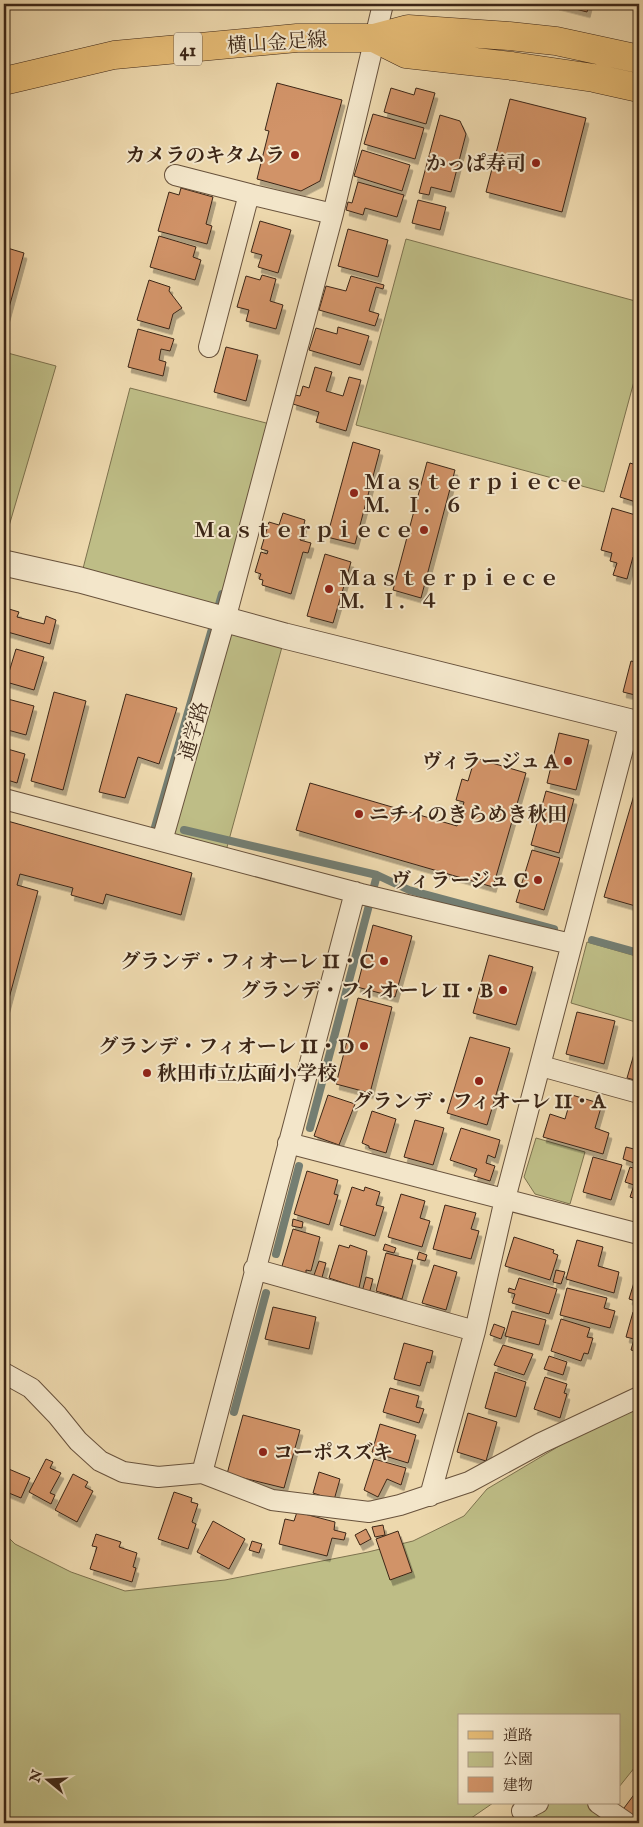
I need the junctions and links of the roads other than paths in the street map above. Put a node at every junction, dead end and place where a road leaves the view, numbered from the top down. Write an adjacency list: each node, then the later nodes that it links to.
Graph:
1 (384, 4): 2 (street, 通学路)
2 (374, 38): 3 (main road, 横山金足線 / 41); 4 (main road, 横山金足線 / 41); 5 (main road, 横山金足線 / 41); 8 (street, 通学路)
3 (639, 59)
4 (4, 81)
5 (639, 88)
6 (176, 175): 7 (street)
7 (249, 194): 8 (street); 9 (street)
8 (327, 213): 11 (street, 通学路)
9 (209, 347)
10 (4, 563): 11 (street)
11 (218, 618): 12 (street); 14 (street, 通学路)
12 (635, 723): 16 (street)
13 (4, 799): 14 (street)
14 (162, 841): 15 (street)
15 (365, 895): 16 (street); 19 (street)
16 (571, 944): 17 (street)
17 (541, 1066): 18 (street); 20 (street)
18 (639, 1093)
19 (288, 1143): 20 (street); 22 (street)
20 (505, 1199): 21 (street); 23 (street)
21 (639, 1234)
22 (254, 1269): 23 (street); 26 (street)
23 (475, 1331): 27 (street)
24 (4, 1373): 26 (street)
25 (639, 1397): 27 (street)
26 (202, 1474): 27 (street)
27 (430, 1496)
28 (599, 1804): 29 (street)
29 (627, 1823)

